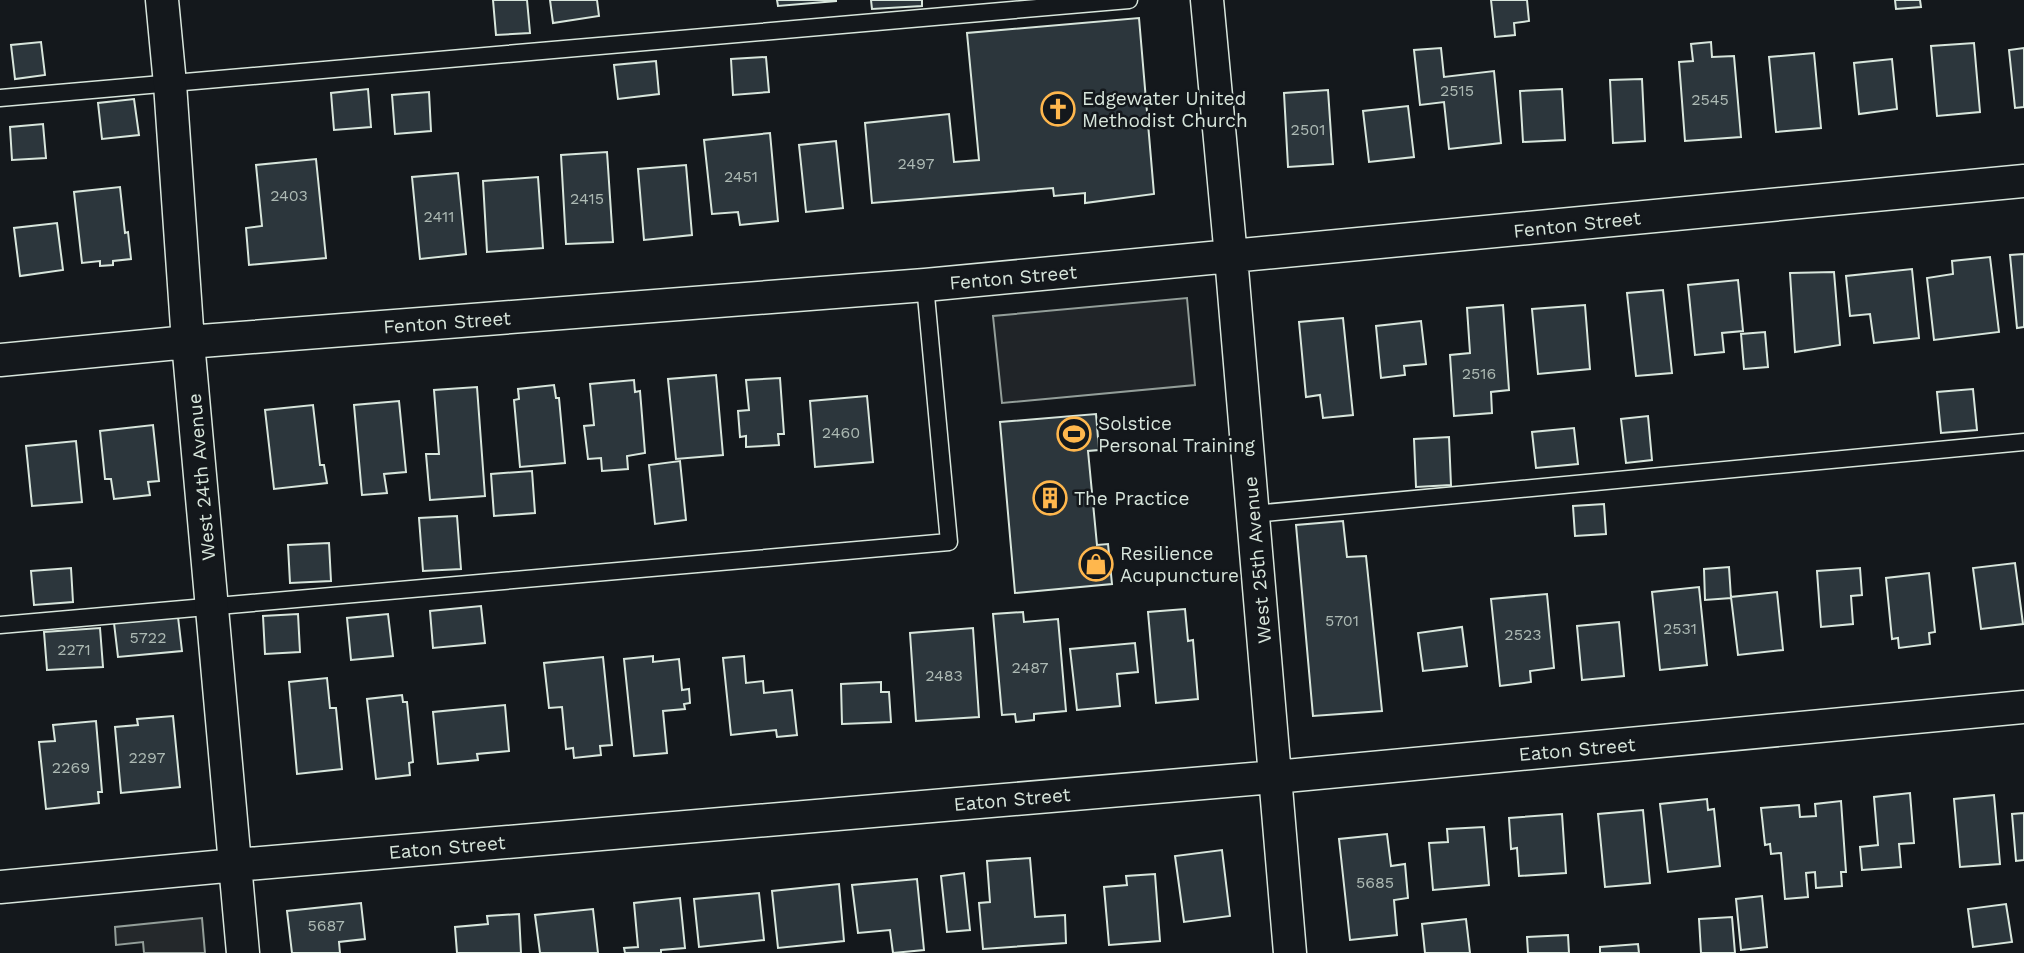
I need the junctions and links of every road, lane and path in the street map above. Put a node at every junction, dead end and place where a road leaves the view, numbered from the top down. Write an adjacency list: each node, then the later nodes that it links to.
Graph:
1 (162, 0): 5 (street, West 24th Avenue)
2 (1129, 0): 4 (lane)
3 (1207, 0): 8 (street, West 25th Avenue)
4 (1056, 3): 5 (lane)
5 (170, 84): 6 (lane); 10 (street, West 24th Avenue)
6 (0, 99)
7 (2024, 181): 8 (street, Fenton Street)
8 (1231, 257): 9 (street, Fenton Street); 13 (street, West 25th Avenue)
9 (925, 285): 10 (street, Fenton Street); 14 (lane)
10 (188, 342): 11 (street, Fenton Street); 14 (street, West 24th Avenue)
11 (0, 360)
12 (2024, 442): 13 (lane)
13 (1253, 514): 17 (street, West 25th Avenue)
14 (213, 606): 15 (lane); 18 (street, West 24th Avenue)
15 (0, 625)
16 (2024, 707): 17 (street, Eaton Street)
17 (1275, 777): 18 (street, Eaton Street); 21 (street, West 25th Avenue)
18 (236, 865): 19 (street, Eaton Street); 20 (street, West 24th Avenue)
19 (0, 887)
20 (243, 953)
21 (1290, 953)

